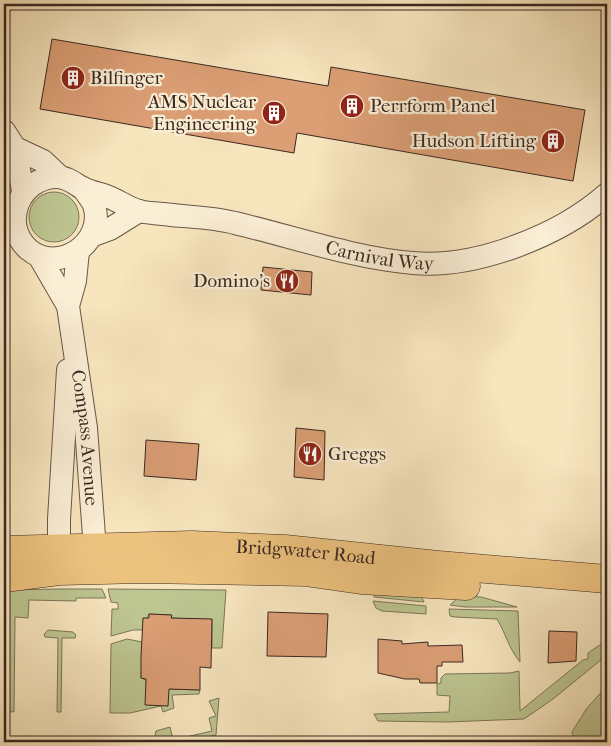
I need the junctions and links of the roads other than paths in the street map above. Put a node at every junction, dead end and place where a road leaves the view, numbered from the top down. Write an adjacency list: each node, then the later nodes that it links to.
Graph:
1 (9, 140): 2 (street); 4 (street)
2 (60, 177): 3 (street); 4 (street)
3 (83, 188): 6 (street, Carnival Way); 8 (street)
4 (23, 191): 7 (street)
5 (607, 194): 6 (street, Carnival Way)
6 (139, 211): 8 (street)
7 (10, 232): 9 (street)
8 (85, 244): 9 (street); 10 (street, Compass Avenue)
9 (39, 256): 10 (street, Compass Avenue)
10 (68, 306): 11 (street, Compass Avenue)
11 (70, 330): 13 (street, Compass Avenue); 14 (street, Compass Avenue)
12 (4, 550): 14 (main road, Bridgwater Road)
13 (96, 558): 14 (main road, Bridgwater Road); 16 (main road, Bridgwater Road); 17 (main road, Bridgwater Road)
14 (60, 559): 15 (main road, Bridgwater Road)
15 (4, 578)
16 (607, 579)
17 (607, 594)

